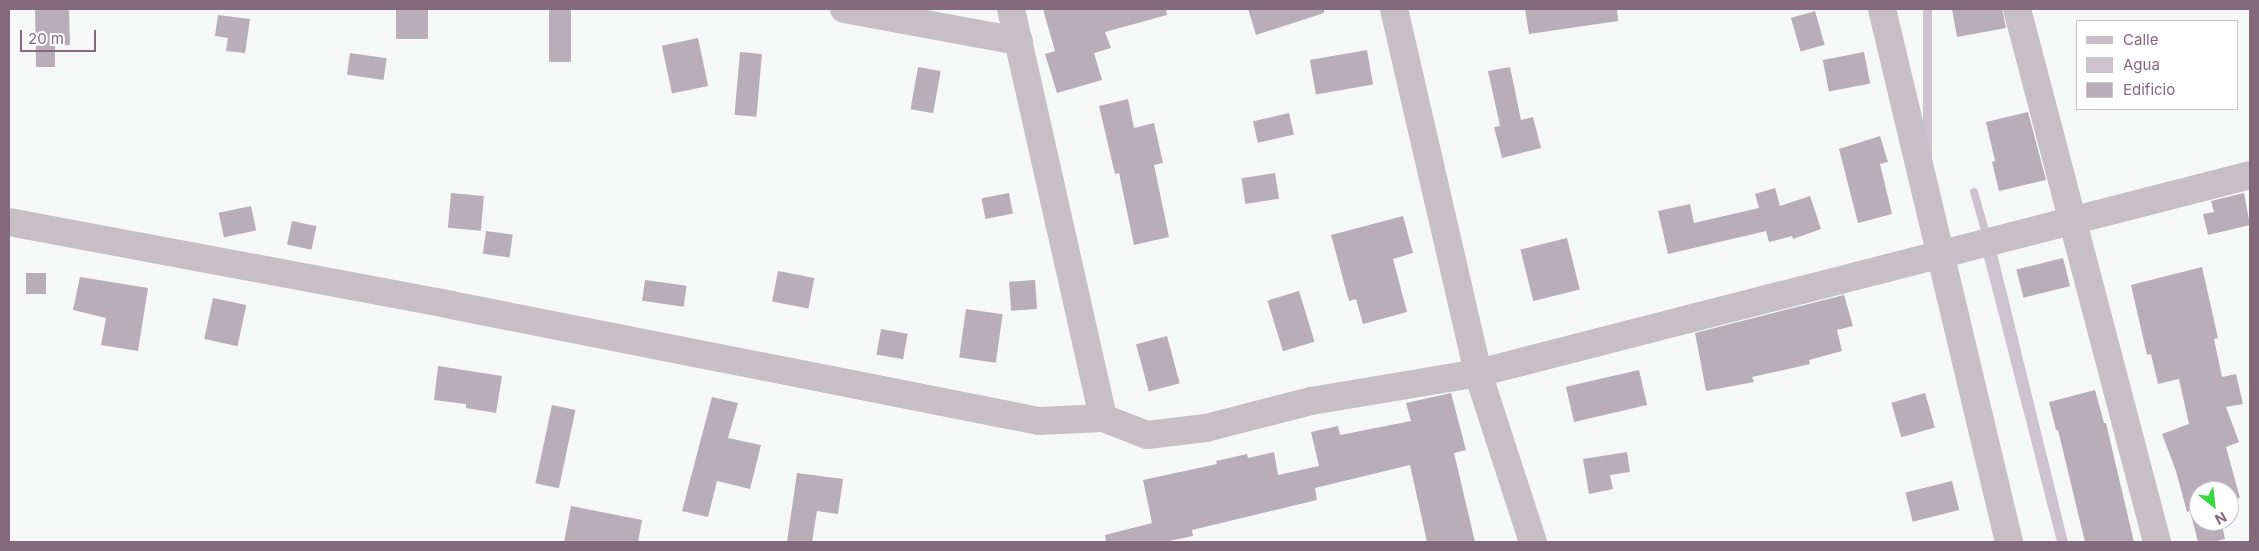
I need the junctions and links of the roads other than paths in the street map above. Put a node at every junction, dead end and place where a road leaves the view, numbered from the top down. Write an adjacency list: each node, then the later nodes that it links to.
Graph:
1 (844, 9): 6 (street)
2 (1011, 9): 6 (street)
3 (1394, 9): 11 (street)
4 (1882, 9): 10 (street)
5 (2017, 9): 8 (street)
6 (1020, 41): 12 (street)
7 (2250, 175): 8 (street)
8 (2074, 221): 10 (street); 15 (street)
9 (9, 222): 12 (street)
10 (1941, 255): 11 (street); 14 (street)
11 (1478, 373): 12 (street); 13 (street)
12 (1102, 418)
13 (1532, 542)
14 (2009, 542)
15 (2157, 542)

